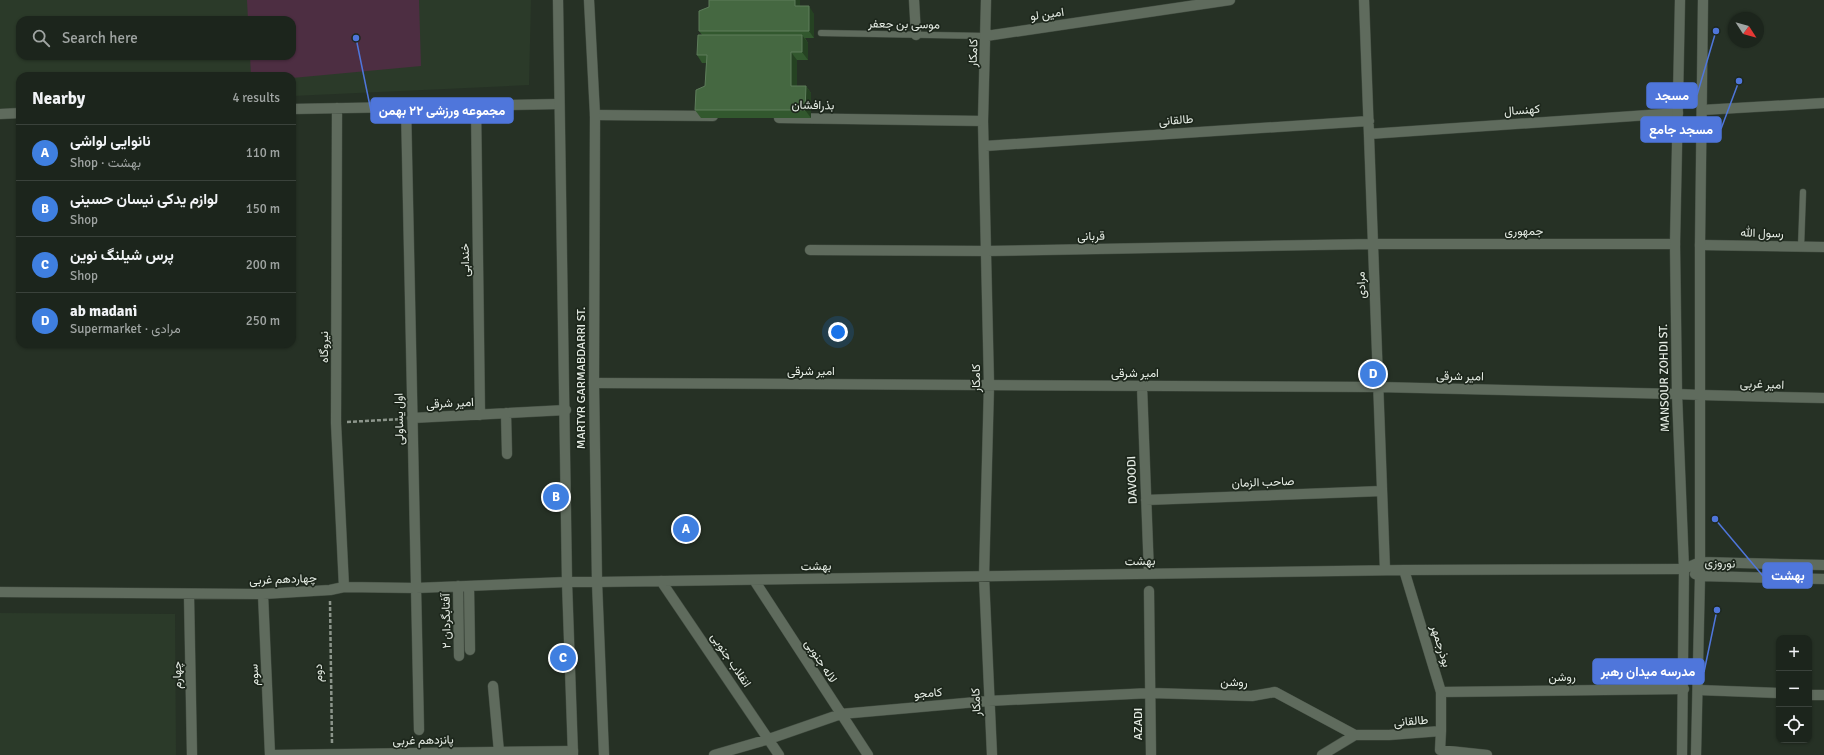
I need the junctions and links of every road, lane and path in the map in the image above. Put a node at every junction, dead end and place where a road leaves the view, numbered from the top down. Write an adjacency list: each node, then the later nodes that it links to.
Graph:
1 (558, 0): 13 (street, MARTYR GARMABDARRI ST.)
2 (589, 0): 22 (street, MARTYR GARMABDARRI ST.)
3 (914, 0): 10 (street)
4 (986, 0): 11 (street, کامکار)
5 (1230, 0): 11 (street, امین لو)
6 (1364, 0): 26 (street, مرادی)
7 (1680, 0): 20 (street, MANSOUR ZOHDI ST.)
8 (1703, 0): 18 (street)
9 (821, 33): 10 (lane, موسی بن جعفر)
10 (916, 35): 11 (lane, موسی بن جعفر)
11 (986, 36): 25 (street, کامکار)
12 (1824, 103): 18 (street)
13 (559, 104): 14 (street); 44 (street, MARTYR GARMABDARRI ST.)
14 (476, 105): 15 (street); 46 (street, خندابی)
15 (406, 106): 17 (street); 47 (street, اول یساولی)
16 (296, 108): 17 (street)
17 (337, 108): 48 (street, نیروگاه)
18 (1702, 110): 32 (street)
19 (16, 113): 21 (street)
20 (1678, 113): 27 (street, کهنسال); 31 (street, MANSOUR ZOHDI ST.)
21 (0, 114)
22 (595, 114): 23 (street); 37 (street, MARTYR GARMABDARRI ST.)
23 (722, 117)
24 (769, 117): 25 (street, بذرافشان)
25 (983, 121): 28 (street, کامکار)
26 (1368, 121): 27 (street, مرادی); 28 (street, طالقانی)
27 (1369, 134): 30 (street, مرادی)
28 (985, 146): 36 (street, کامکار)
29 (1803, 192): 33 (lane)
30 (1373, 244): 31 (street, جمهوری); 36 (street, قربانی); 40 (street, مرادی)
31 (1675, 244): 41 (street, MANSOUR ZOHDI ST.)
32 (1700, 245): 33 (street, رسول الله); 42 (street)
33 (1801, 247): 34 (street, رسول الله)
34 (1824, 247)
35 (810, 250): 36 (street, قربانی)
36 (987, 250): 38 (street, کامکار)
37 (594, 383): 38 (street, امیر شرقی); 64 (street, MARTYR GARMABDARRI ST.)
38 (989, 385): 39 (street, امیر شرقی); 58 (street, کامکار)
39 (1142, 386): 40 (street, امیر شرقی); 51 (street, DAVOODI)
40 (1378, 387): 41 (street, امیر شرقی); 50 (street, مرادی)
41 (1677, 394): 42 (street, امیر شرقی); 56 (street, MANSOUR ZOHDI ST.)
42 (1700, 395): 43 (street, امیر غربی); 52 (street)
43 (1824, 398)
44 (566, 410): 45 (street, امیر شرقی); 63 (street, MARTYR GARMABDARRI ST.)
45 (506, 413): 46 (street, امیر شرقی); 49 (street)
46 (480, 415): 47 (street, امیر شرقی)
47 (412, 418): 48 (path, امیر شرقی); 68 (street, اول یساولی)
48 (336, 423): 67 (street, نیروگاه)
49 (507, 454)
50 (1382, 491): 51 (street, صاحب الزمان); 54 (street, مرادی)
51 (1146, 500): 57 (street, DAVOODI)
52 (1700, 562): 53 (street, نوروزی); 56 (street, نوروزی); 59 (street)
53 (1824, 565)
54 (1385, 570): 55 (street, بهشت); 57 (street, بهشت)
55 (1404, 570): 56 (street, بهشت); 79 (street, بوذرجمهر)
56 (1684, 570): 59 (street, نوروزی); 77 (street, MANSOUR ZOHDI ST.)
57 (1149, 574): 58 (street, بهشت)
58 (984, 576): 61 (street, بهشت); 84 (street, کامکار)
59 (1700, 576): 60 (street, نوروزی); 78 (street)
60 (1824, 579)
61 (754, 580): 62 (street, بهشت); 85 (street, لاله جنوبی)
62 (661, 581): 64 (street, بهشت); 89 (street, انقلاب جنوبی)
63 (567, 582): 64 (street, بهشت); 66 (street, چهاردهم غربی); 92 (street, MARTYR GARMABDARRI ST.)
64 (597, 582): 97 (street, MARTYR GARMABDARRI ST.)
65 (458, 586): 66 (street, چهاردهم غربی); 68 (street, چهاردهم غربی); 75 (street, آفتابگردان ۲)
66 (469, 586): 74 (street)
67 (344, 587): 68 (street, چهاردهم غربی); 69 (street, چهاردهم غربی)
68 (416, 588): 86 (street, اول یساولی)
69 (330, 590): 73 (street, چهاردهم غربی); 96 (path, دوم)
70 (1149, 591): 80 (street)
71 (0, 592): 72 (street, چهاردهم غربی)
72 (189, 594): 73 (street, چهاردهم غربی); 94 (street, چهارم)
73 (263, 594): 95 (street, سوم)
74 (470, 650)
75 (459, 656)
76 (493, 686): 90 (street)
77 (1684, 690): 79 (street, روشن); 105 (street, MANSOUR ZOHDI ST.)
78 (1698, 690): 81 (street); 106 (street)
79 (1441, 692): 87 (street, بوذرجمهر)
80 (1151, 693): 84 (street, کامجو); 88 (street, روشن); 102 (street, AZADI)
81 (1776, 693)
82 (1812, 695): 83 (street)
83 (1824, 695)
84 (988, 701): 85 (street, کامجو); 101 (street, کامکار)
85 (841, 714): 89 (street, کامجو); 100 (street, لاله جنوبی)
86 (419, 730)
87 (1441, 731): 88 (street, طالقانی); 104 (street, طالقانی)
88 (1355, 735): 103 (street)
89 (769, 739): 98 (street, کامجو); 99 (street, انقلاب جنوبی)
90 (499, 752): 91 (street, پانزدهم غربی); 93 (street, پانزدهم غربی)
91 (537, 753): 92 (street, پانزدهم غربی)
92 (573, 753)
93 (419, 754): 96 (street, پانزدهم غربی)
94 (192, 755)
95 (271, 755): 96 (street, پانزدهم غربی)
96 (332, 755)
97 (604, 755)
98 (714, 755)
99 (779, 755)
100 (868, 755)
101 (992, 755)
102 (1151, 755)
103 (1322, 755)
104 (1486, 755)
105 (1682, 755)
106 (1696, 755)

